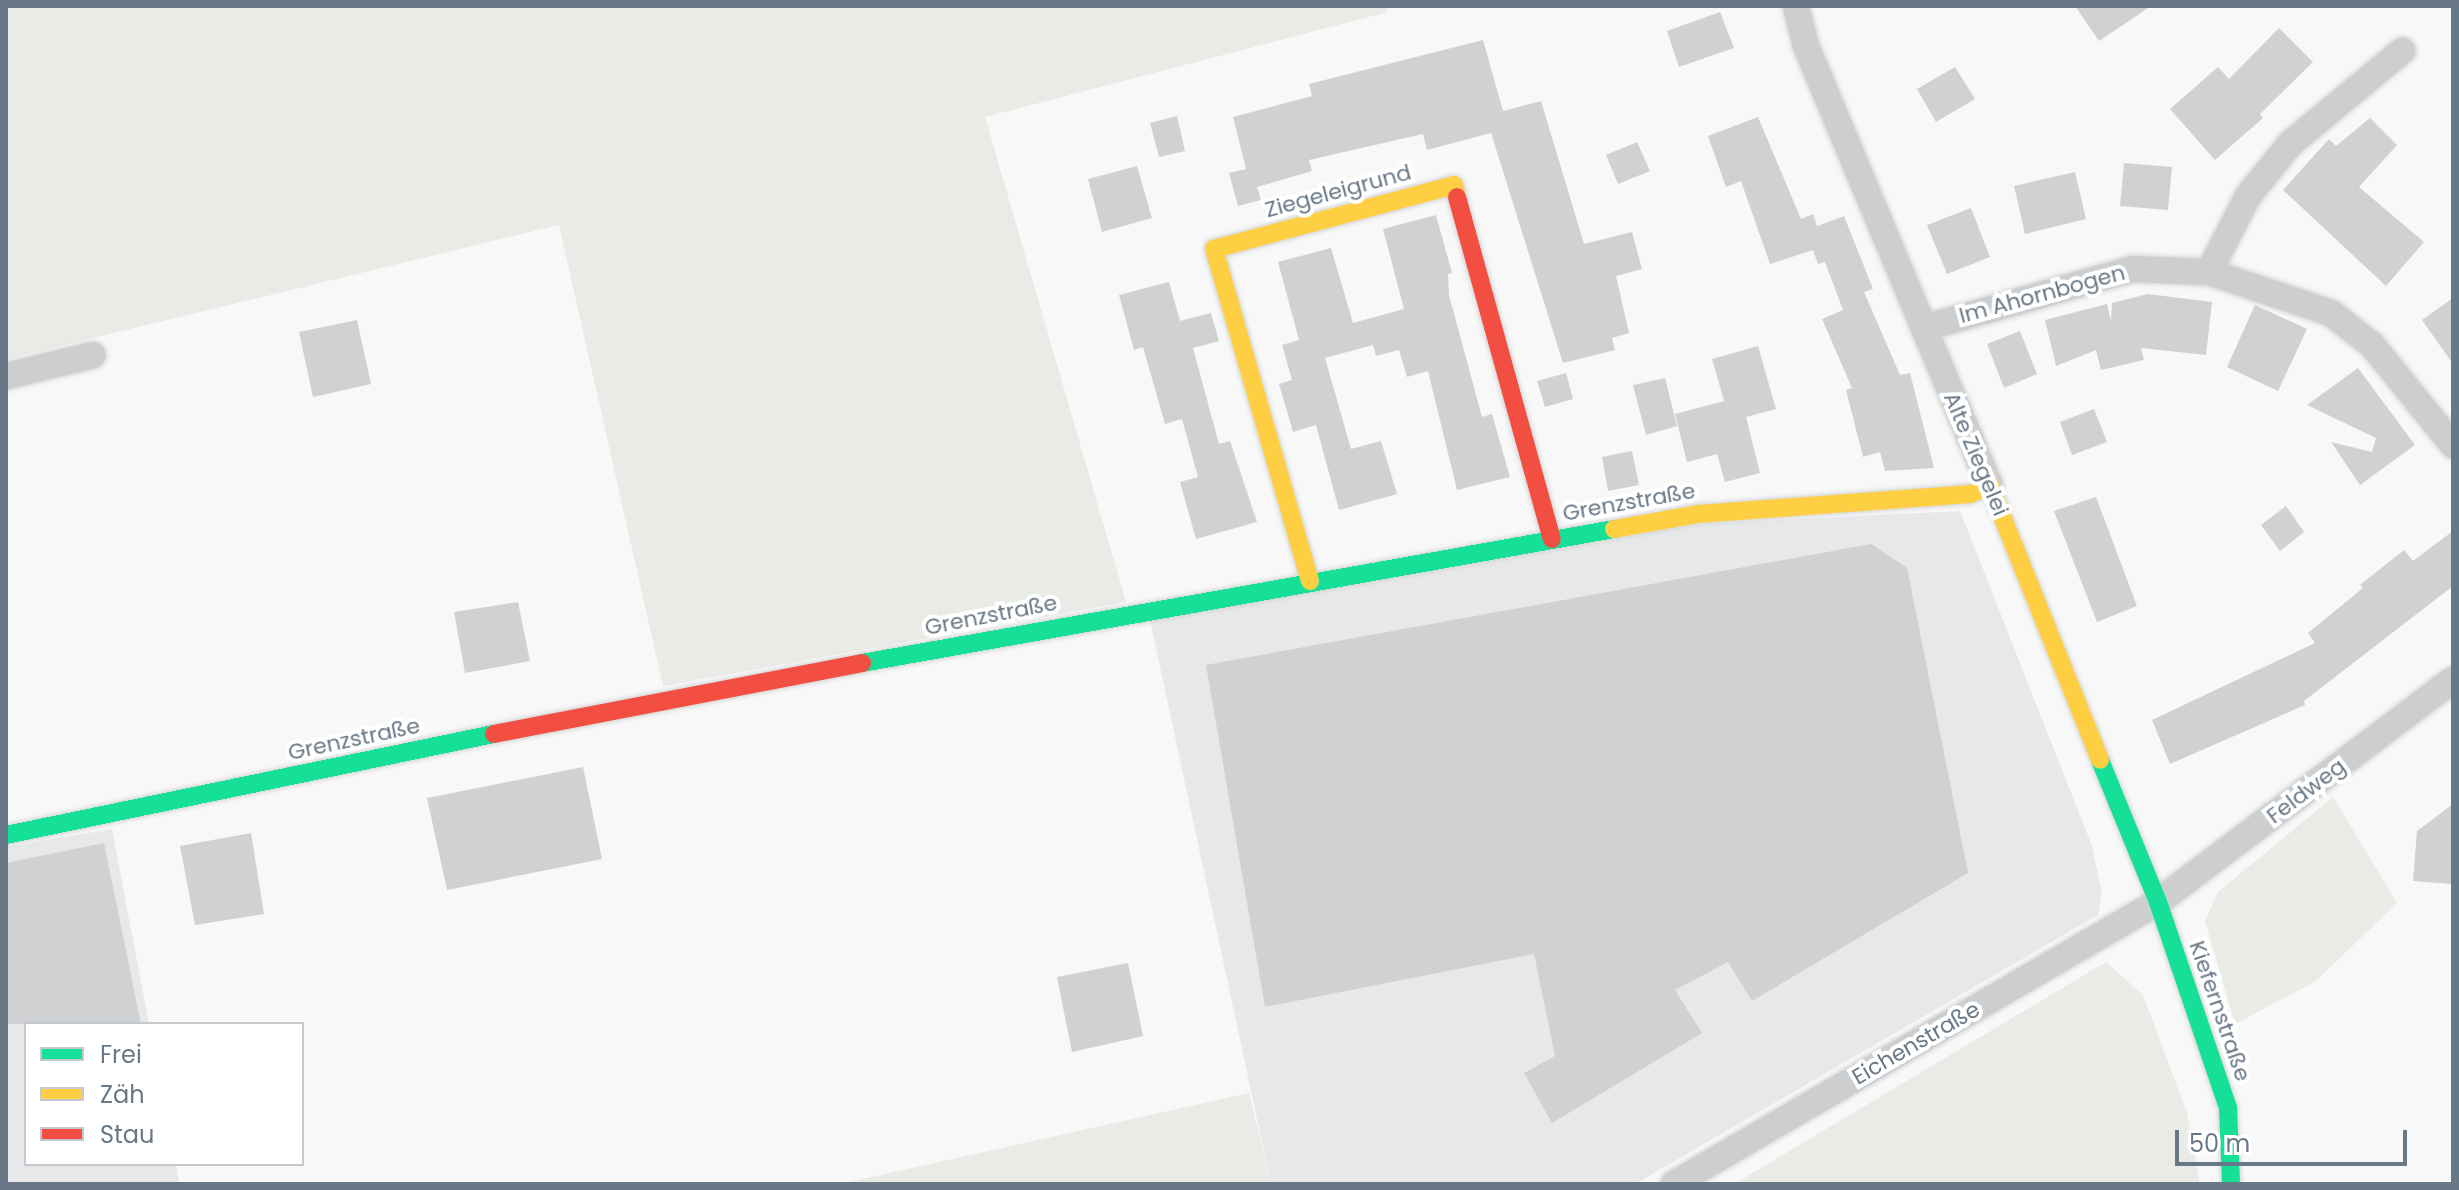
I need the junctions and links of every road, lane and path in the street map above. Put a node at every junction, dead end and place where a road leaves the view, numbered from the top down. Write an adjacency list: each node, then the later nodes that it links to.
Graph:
1 (1796, 6): 4 (street, Alte Ziegelei)
2 (2402, 51): 3 (street)
3 (2209, 272): 4 (street, Im Ahornbogen); 7 (street, Im Ahornbogen)
4 (1924, 328): 8 (street, Alte Ziegelei)
5 (93, 355): 6 (street)
6 (6, 376)
7 (2453, 445)
8 (1990, 486): 9 (street, Grenzstraße); 13 (street, Alte Ziegelei)
9 (1552, 539): 10 (street, Grenzstraße); 10 (street, Ziegeleigrund)
10 (1310, 581): 12 (street, Grenzstraße)
11 (2453, 680): 13 (street, Feldweg)
12 (6, 835)
13 (2158, 902): 14 (street, Eichenstraße); 15 (street, Kiefernstraße)
14 (1674, 1184)
15 (2231, 1184)

